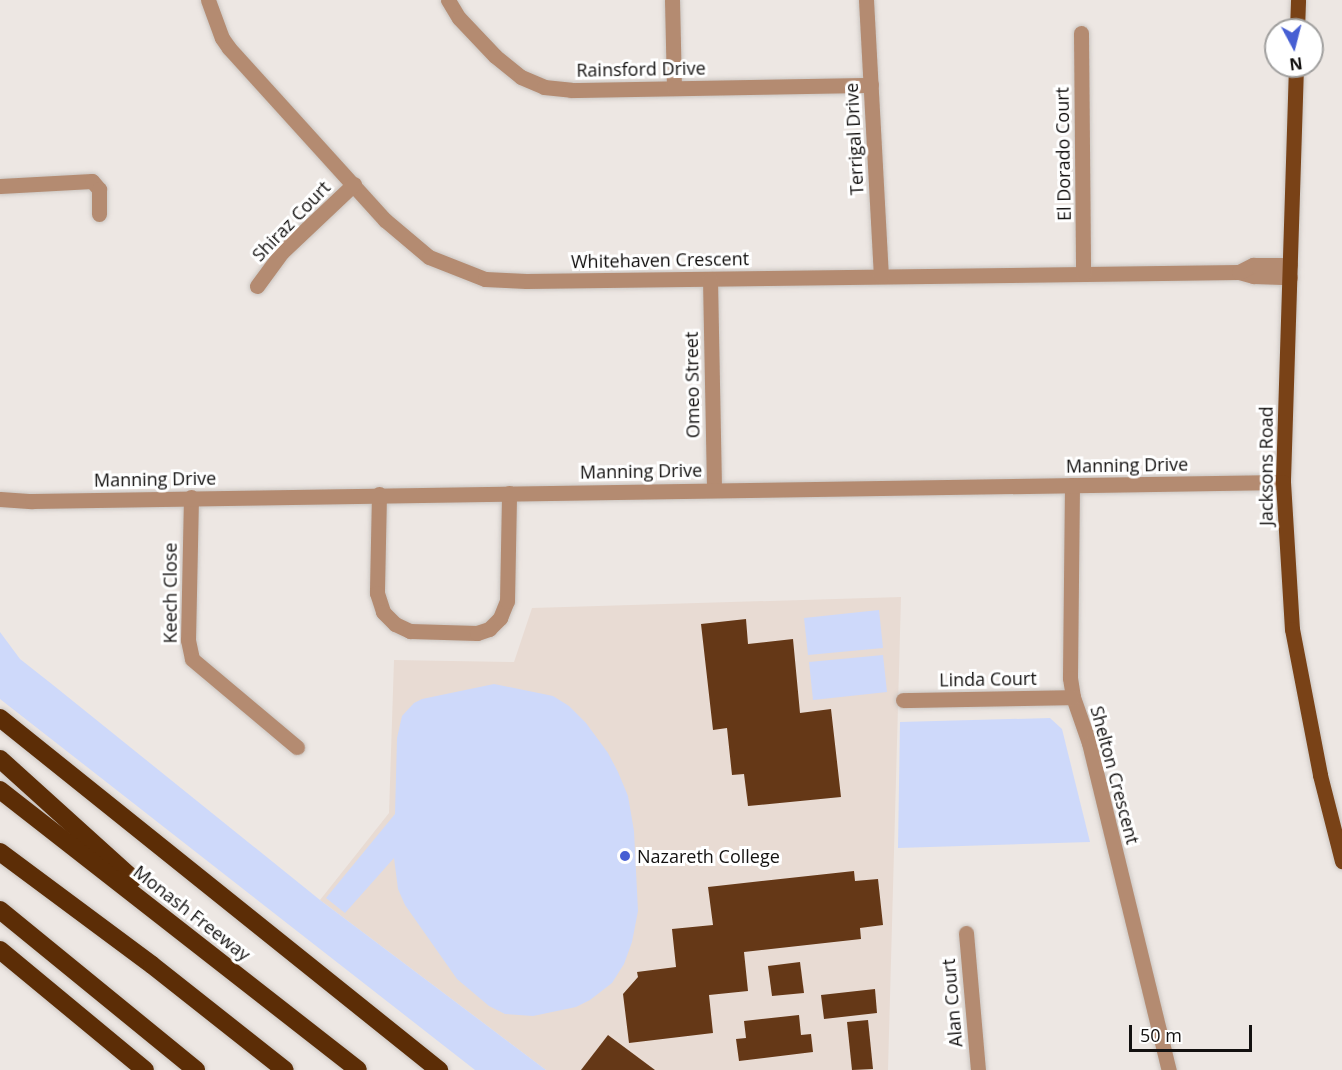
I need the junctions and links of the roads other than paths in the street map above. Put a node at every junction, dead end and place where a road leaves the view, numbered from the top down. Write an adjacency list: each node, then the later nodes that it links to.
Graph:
1 (208, 0): 11 (street, Whitehaven Crescent)
2 (448, 0): 10 (street, Rainsford Drive)
3 (672, 0): 10 (street)
4 (866, 0): 9 (street, Terrigal Drive)
5 (1298, 0): 6 (main road)
6 (1297, 18)
7 (1081, 33): 15 (street, El Dorado Court)
8 (1296, 78): 14 (main road, Jacksons Road)
9 (871, 85): 10 (street, Rainsford Drive); 16 (street, Terrigal Drive)
10 (674, 88)
11 (354, 184): 17 (street, Whitehaven Crescent); 18 (street, Shiraz Court)
12 (0, 186): 13 (street)
13 (99, 214)
14 (1290, 271): 15 (street, Whitehaven Crescent); 19 (main road, Jacksons Road)
15 (1083, 274): 16 (street, Whitehaven Crescent)
16 (881, 276): 17 (street, Whitehaven Crescent)
17 (710, 279): 21 (street, Omeo Street)
18 (258, 286)
19 (1283, 482): 20 (street, Manning Drive); 33 (main road, Jacksons Road)
20 (1072, 485): 21 (street, Manning Drive); 26 (street, Shelton Crescent)
21 (714, 490): 22 (street, Manning Drive)
22 (509, 493): 23 (street, Manning Drive); 23 (street)
23 (379, 494): 24 (street, Manning Drive)
24 (191, 497): 25 (street, Manning Drive); 29 (street, Keech Close)
25 (0, 499)
26 (1073, 697): 27 (street, Linda Court); 44 (street, Shelton Crescent)
27 (903, 700)
28 (0, 718): 42 (highway)
29 (297, 747)
30 (0, 759): 37 (highway)
31 (0, 790): 37 (highway, Monash Freeway)
32 (0, 852): 40 (highway)
33 (1342, 861)
34 (0, 910): 39 (highway)
35 (966, 933): 43 (street, Alan Court)
36 (0, 950): 38 (highway)
37 (241, 977): 41 (highway, Monash Freeway)
38 (145, 1070)
39 (196, 1070)
40 (285, 1070)
41 (358, 1070)
42 (439, 1070)
43 (978, 1070)
44 (1169, 1070)

